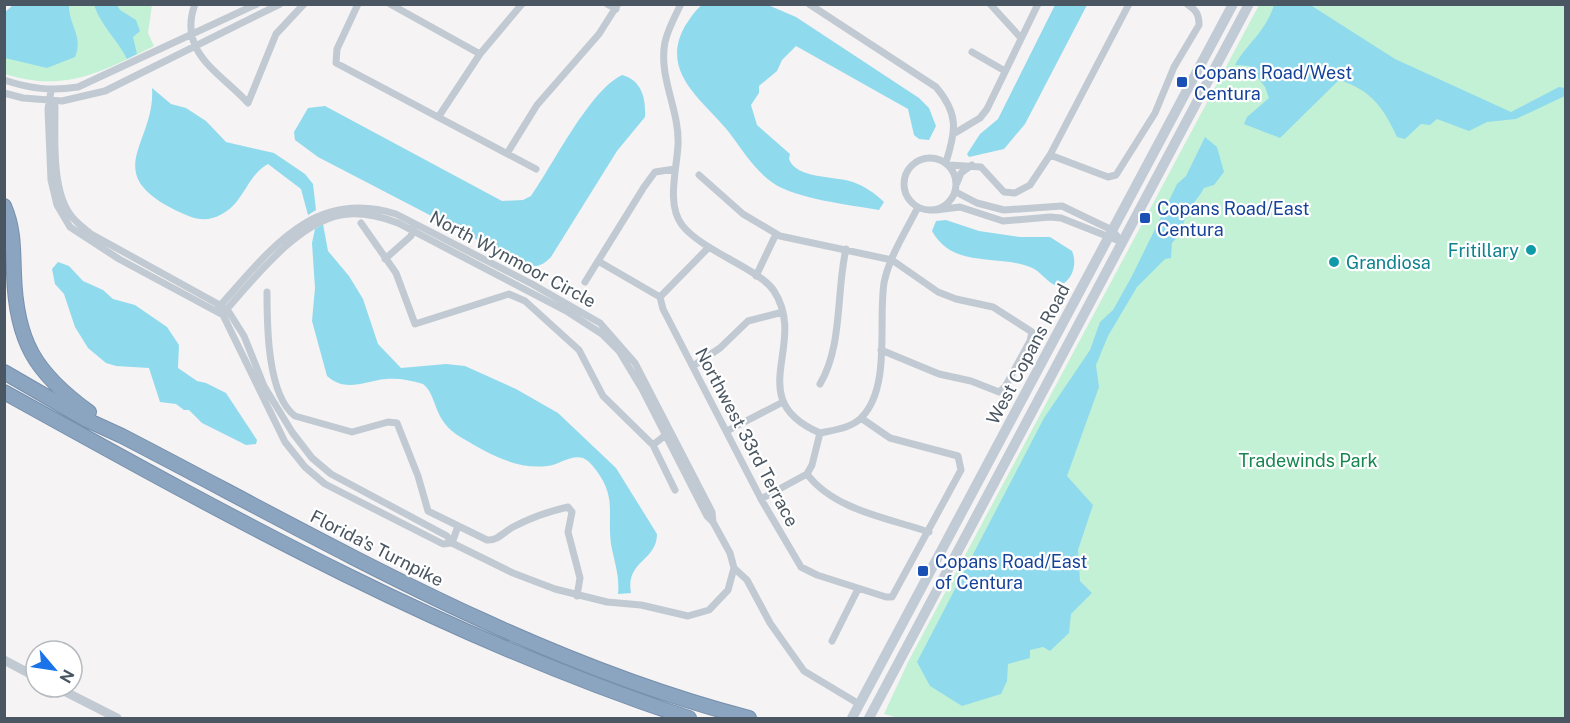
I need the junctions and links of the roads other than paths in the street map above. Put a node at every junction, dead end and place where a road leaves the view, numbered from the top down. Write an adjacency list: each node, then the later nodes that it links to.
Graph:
1 (195, 4): 18 (street)
2 (257, 4): 18 (street)
3 (280, 4): 20 (street)
4 (304, 4): 20 (street)
5 (358, 4): 30 (street)
6 (390, 4): 22 (street)
7 (522, 4): 22 (street)
8 (607, 4): 17 (street)
9 (681, 4): 37 (street)
10 (809, 4): 31 (street)
11 (990, 4): 19 (street)
12 (1038, 4): 19 (street)
13 (1128, 4): 33 (street)
14 (1187, 4): 33 (street)
15 (1233, 4): 24 (main road, West Copans Road)
16 (1250, 4): 26 (main road, West Copans Road)
17 (617, 7): 32 (street)
18 (192, 36): 20 (street); 27 (street)
19 (1020, 37): 23 (street)
20 (196, 45): 29 (street)
21 (972, 52): 23 (street)
22 (480, 54): 30 (street)
23 (1005, 71): 31 (street)
24 (1195, 75): 26 (main road); 52 (main road, West Copans Road)
25 (4, 80): 27 (street)
26 (1207, 82): 53 (main road, West Copans Road)
27 (51, 91): 29 (street)
28 (4, 93): 29 (street)
29 (50, 101): 66 (street)
30 (439, 116): 32 (street)
31 (956, 134): 34 (street)
32 (508, 152): 36 (street)
33 (1050, 155): 35 (street)
34 (947, 163): 35 (street); 39 (street); 43 (street)
35 (972, 165): 39 (street)
36 (536, 169)
37 (675, 169): 54 (street); 59 (street)
38 (699, 175): 51 (street)
39 (957, 183): 40 (street)
40 (956, 192): 44 (street); 45 (street)
41 (4, 206): 81 (highway)
42 (1062, 206): 44 (street); 47 (street); 52 (street)
43 (918, 207): 45 (street); 58 (street)
44 (992, 207): 46 (street)
45 (936, 210): 46 (street)
46 (988, 218): 47 (street)
47 (1061, 218): 52 (street)
48 (361, 223): 57 (street)
49 (413, 226): 57 (street); 62 (street, North Wynmoor Circle); 66 (street, North Wynmoor Circle); 67 (street, North Wynmoor Circle)
50 (4, 231): 56 (highway)
51 (776, 234): 55 (street); 60 (street)
52 (1110, 234): 53 (street); 89 (main road, West Copans Road)
53 (1122, 242): 90 (main road, West Copans Road)
54 (709, 247): 60 (street); 64 (street)
55 (846, 249): 58 (street); 73 (street)
56 (4, 252)
57 (386, 259): 65 (street)
58 (892, 260): 69 (street); 69 (street)
59 (598, 261): 61 (street); 64 (street)
60 (756, 276): 68 (street)
61 (585, 282)
62 (531, 287): 65 (street); 79 (street, North Wynmoor Circle)
63 (267, 292): 72 (street)
64 (660, 297): 70 (street, Northwest 33rd Terrace)
65 (525, 301): 82 (street)
66 (218, 307): 67 (street)
67 (225, 312): 74 (street)
68 (783, 312): 70 (street); 76 (street)
69 (881, 350): 77 (street)
70 (693, 366): 78 (street, Northwest 33rd Terrace)
71 (4, 372): 81 (highway, Florida's Turnpike)
72 (276, 382): 74 (street); 86 (street)
73 (820, 384)
74 (261, 387): 88 (street); 88 (street)
75 (4, 392): 100 (highway, Florida's Turnpike)
76 (782, 403): 78 (street); 80 (street)
77 (861, 418): 80 (street); 87 (street)
78 (727, 431): 85 (street, Northwest 33rd Terrace)
79 (668, 433): 82 (street); 91 (street, North Wynmoor Circle)
80 (820, 433): 83 (street)
81 (122, 436): 101 (highway, Florida's Turnpike)
82 (653, 445): 84 (street)
83 (807, 474): 85 (street); 87 (street)
84 (675, 490)
85 (762, 499): 92 (street, Northwest 33rd Terrace)
86 (458, 526): 88 (street); 93 (street)
87 (929, 532): 92 (street, Northwest 33rd Terrace)
88 (452, 543): 93 (street)
89 (938, 557): 90 (main road); 98 (main road, West Copans Road)
90 (951, 565): 103 (main road, West Copans Road)
91 (734, 568): 93 (street); 98 (street, North Wynmoor Circle)
92 (858, 588): 94 (street)
93 (577, 596)
94 (832, 641)
95 (4, 660): 96 (street)
96 (24, 670)
97 (80, 699): 99 (street)
98 (859, 704): 102 (main road, West Copans Road)
99 (117, 718)
100 (689, 718)
101 (749, 718)
102 (854, 718)
103 (869, 718)

